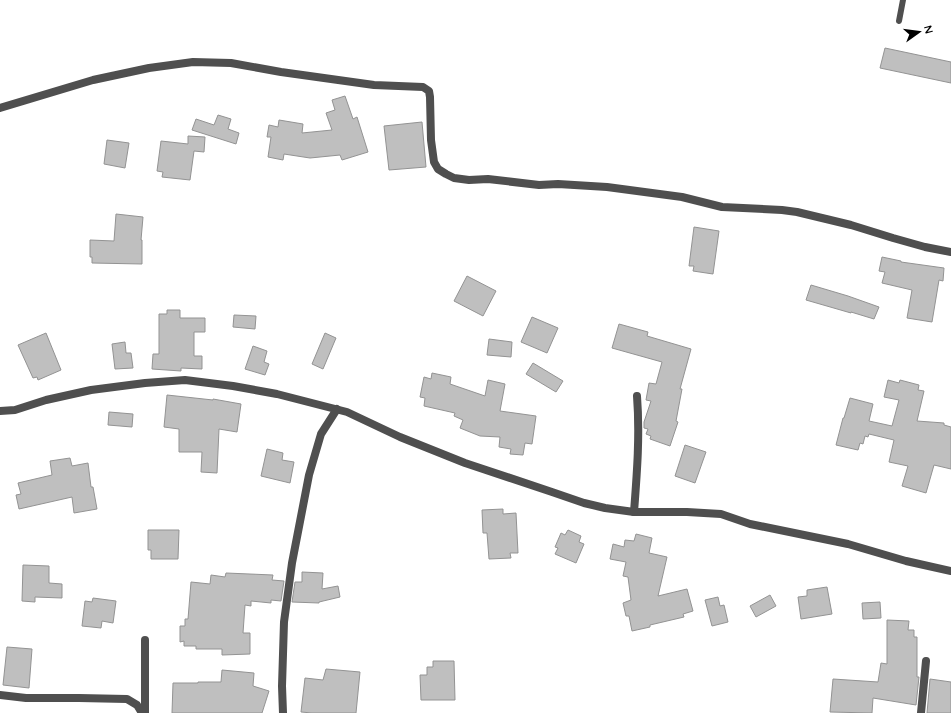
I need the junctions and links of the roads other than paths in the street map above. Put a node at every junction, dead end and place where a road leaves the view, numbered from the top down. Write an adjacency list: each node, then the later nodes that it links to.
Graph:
1 (904, 0): 2 (lane)
2 (899, 21)
3 (0, 108): 4 (street)
4 (951, 252)
5 (637, 396): 8 (street)
6 (337, 409): 7 (street); 8 (street); 15 (street)
7 (0, 411)
8 (634, 512): 9 (street)
9 (951, 571)
10 (145, 640): 14 (street)
11 (926, 661): 16 (street)
12 (0, 695): 13 (street)
13 (142, 713)
14 (145, 713)
15 (283, 713)
16 (921, 713)

